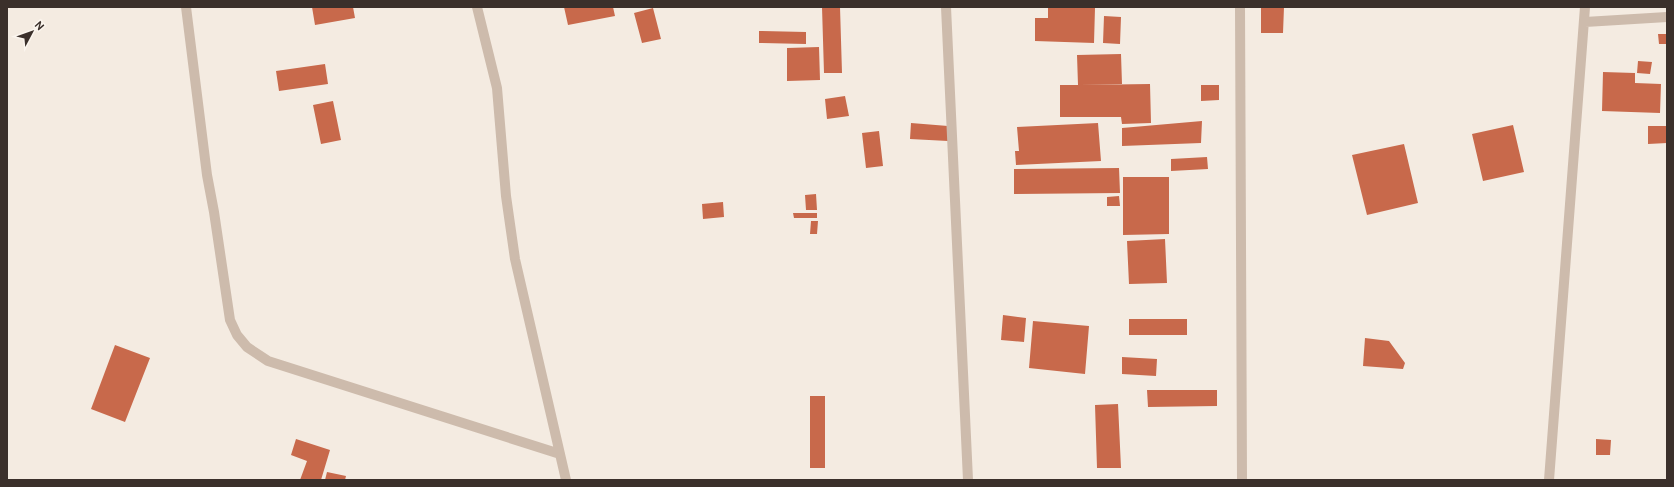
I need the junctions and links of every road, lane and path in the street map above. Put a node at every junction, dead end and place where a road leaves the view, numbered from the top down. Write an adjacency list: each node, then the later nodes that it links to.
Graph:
1 (186, 7): 8 (street)
2 (477, 7): 8 (street)
3 (946, 7): 10 (street)
4 (1240, 7): 11 (street)
5 (1585, 7): 7 (street)
6 (1667, 17): 7 (street)
7 (1585, 22): 12 (street)
8 (560, 454): 9 (street)
9 (566, 480)
10 (968, 480)
11 (1242, 480)
12 (1549, 480)

